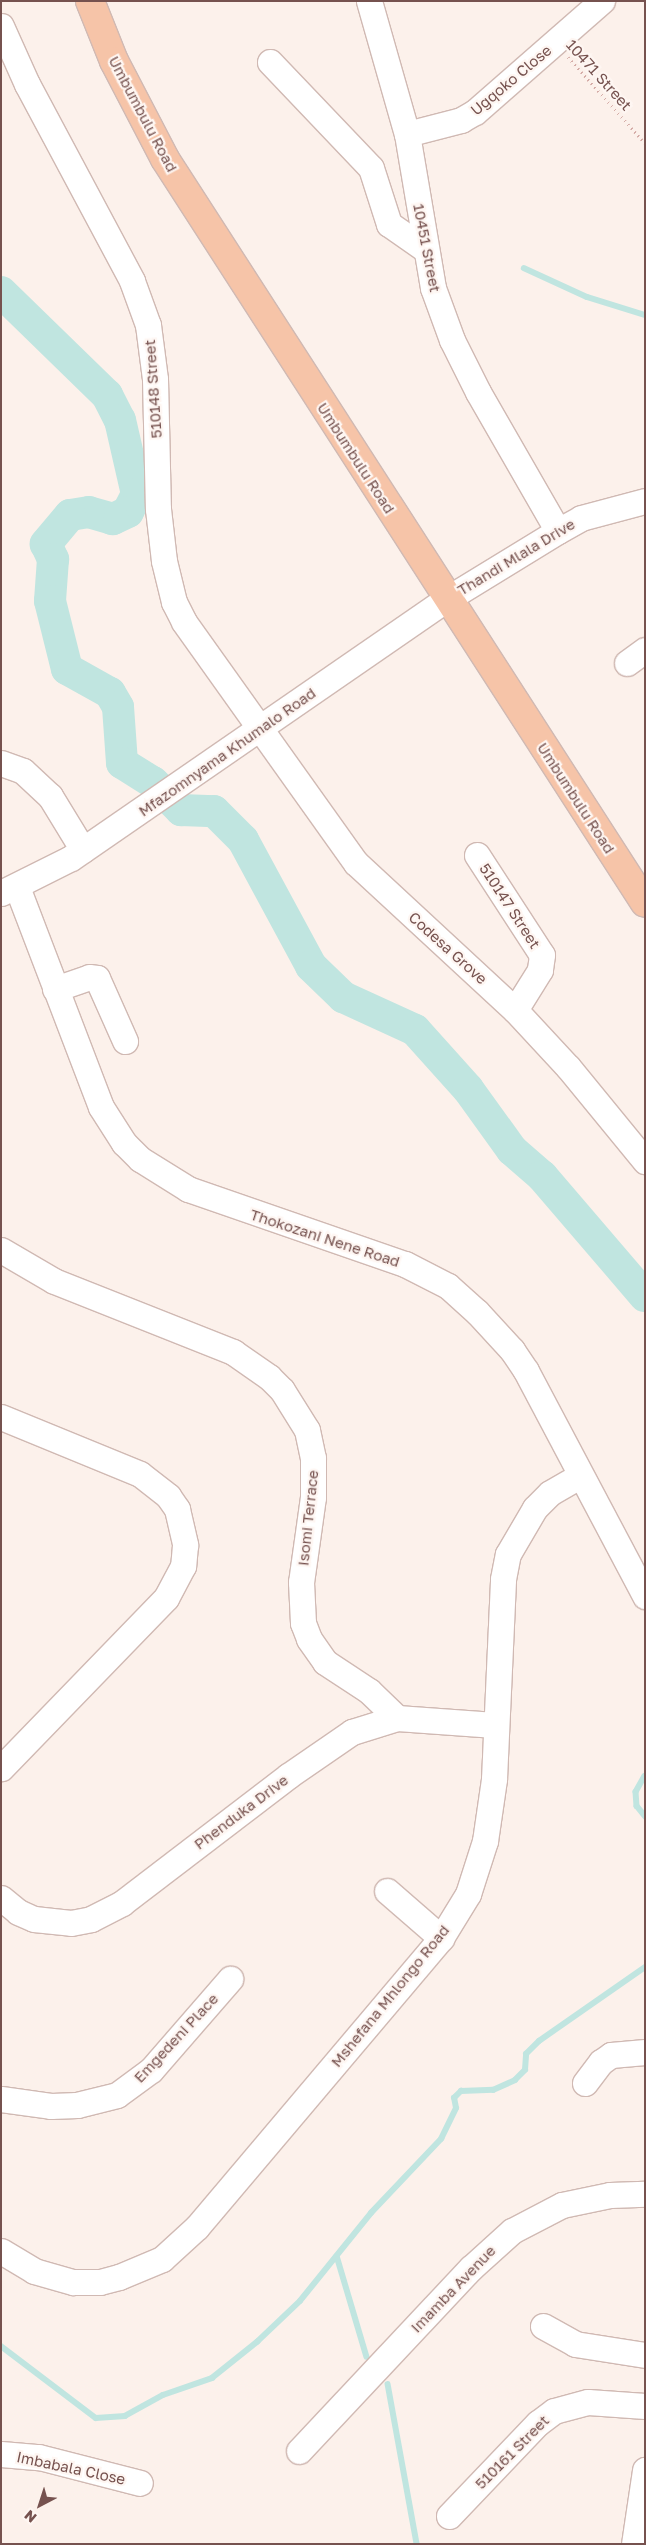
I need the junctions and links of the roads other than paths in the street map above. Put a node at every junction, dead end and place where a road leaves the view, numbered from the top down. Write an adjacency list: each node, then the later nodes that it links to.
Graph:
1 (90, 1): 10 (main road, Umbumbulu Road)
2 (369, 1): 6 (street, 10451 Street)
3 (602, 1): 6 (street, Ugqoko Close)
4 (4, 43): 11 (street, 510148 Street)
5 (270, 62): 7 (street)
6 (407, 134): 7 (street, 10451 Street)
7 (425, 249): 9 (street, 10451 Street)
8 (645, 501): 9 (street, Thandi Mlala Drive)
9 (558, 531): 10 (street, Thandi Mlala Drive)
10 (447, 599): 11 (street, Mfazomnyama Khumalo Road); 16 (main road, Umbumbulu Road)
11 (260, 729): 13 (street, Mfazomnyama Khumalo Road); 18 (street, Codesa Grove)
12 (1, 763): 13 (street)
13 (83, 850): 15 (street, Mfazomnyama Khumalo Road)
14 (477, 856): 18 (street, 510147 Street)
15 (9, 890): 17 (street, Thokozani Nene Road)
16 (645, 903)
17 (55, 989): 19 (street); 23 (street, Thokozani Nene Road)
18 (515, 1010): 20 (street, Codesa Grove)
19 (125, 1041)
20 (645, 1160)
21 (1, 1250): 25 (street, Isomi Terrace)
22 (1, 1417): 27 (street)
23 (579, 1476): 24 (street, Thokozani Nene Road); 26 (street, Mshefana Mhlongo Road)
24 (645, 1596)
25 (398, 1718): 26 (street, Phenduka Drive); 29 (street, Phenduka Drive)
26 (495, 1725): 30 (street, Mshefana Mhlongo Road)
27 (1, 1768)
28 (388, 1891): 30 (street)
29 (1, 1898)
30 (441, 1938): 36 (street, Mshefana Mhlongo Road)
31 (230, 1979): 34 (street, Emgedeni Place)
32 (645, 2052): 33 (street)
33 (586, 2083)
34 (1, 2099)
35 (645, 2194): 40 (street, Imamba Avenue)
36 (1, 2251)
37 (543, 2326): 38 (street)
38 (645, 2355)
39 (645, 2406): 44 (street, 510161 Street)
40 (299, 2451)
41 (1, 2454): 43 (street, Imbabala Close)
42 (645, 2470): 45 (street)
43 (140, 2483)
44 (448, 2516)
45 (634, 2544)

